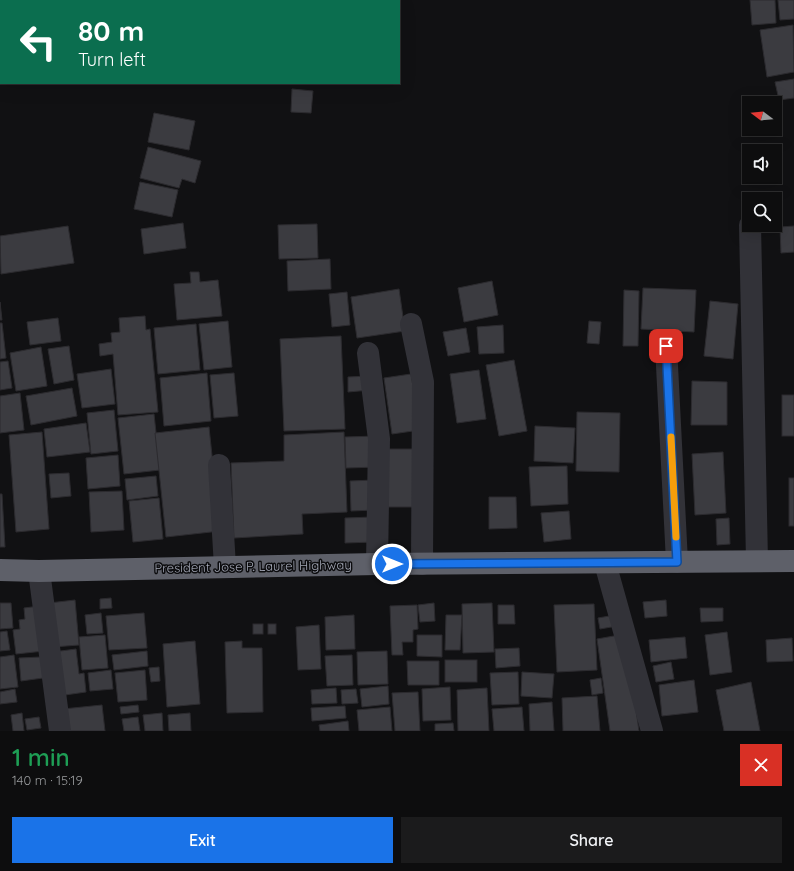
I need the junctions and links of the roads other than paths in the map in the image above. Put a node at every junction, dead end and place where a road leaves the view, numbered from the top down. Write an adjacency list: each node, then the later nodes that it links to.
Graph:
1 (750, 232): 6 (street)
2 (411, 324): 11 (street)
3 (666, 346): 8 (street)
4 (368, 353): 10 (street)
5 (219, 466): 12 (street)
6 (757, 561): 7 (highway, President Jose P. Laurel Highway); 8 (highway, President Jose P. Laurel Highway)
7 (794, 561)
8 (677, 562): 9 (highway, President Jose P. Laurel Highway)
9 (606, 563): 11 (highway, President Jose P. Laurel Highway); 16 (street)
10 (377, 564): 11 (highway, President Jose P. Laurel Highway); 12 (highway, President Jose P. Laurel Highway)
11 (422, 564)
12 (225, 567): 14 (highway, President Jose P. Laurel Highway)
13 (0, 570): 14 (highway, President Jose P. Laurel Highway)
14 (39, 571): 15 (street)
15 (60, 731)
16 (652, 731)

